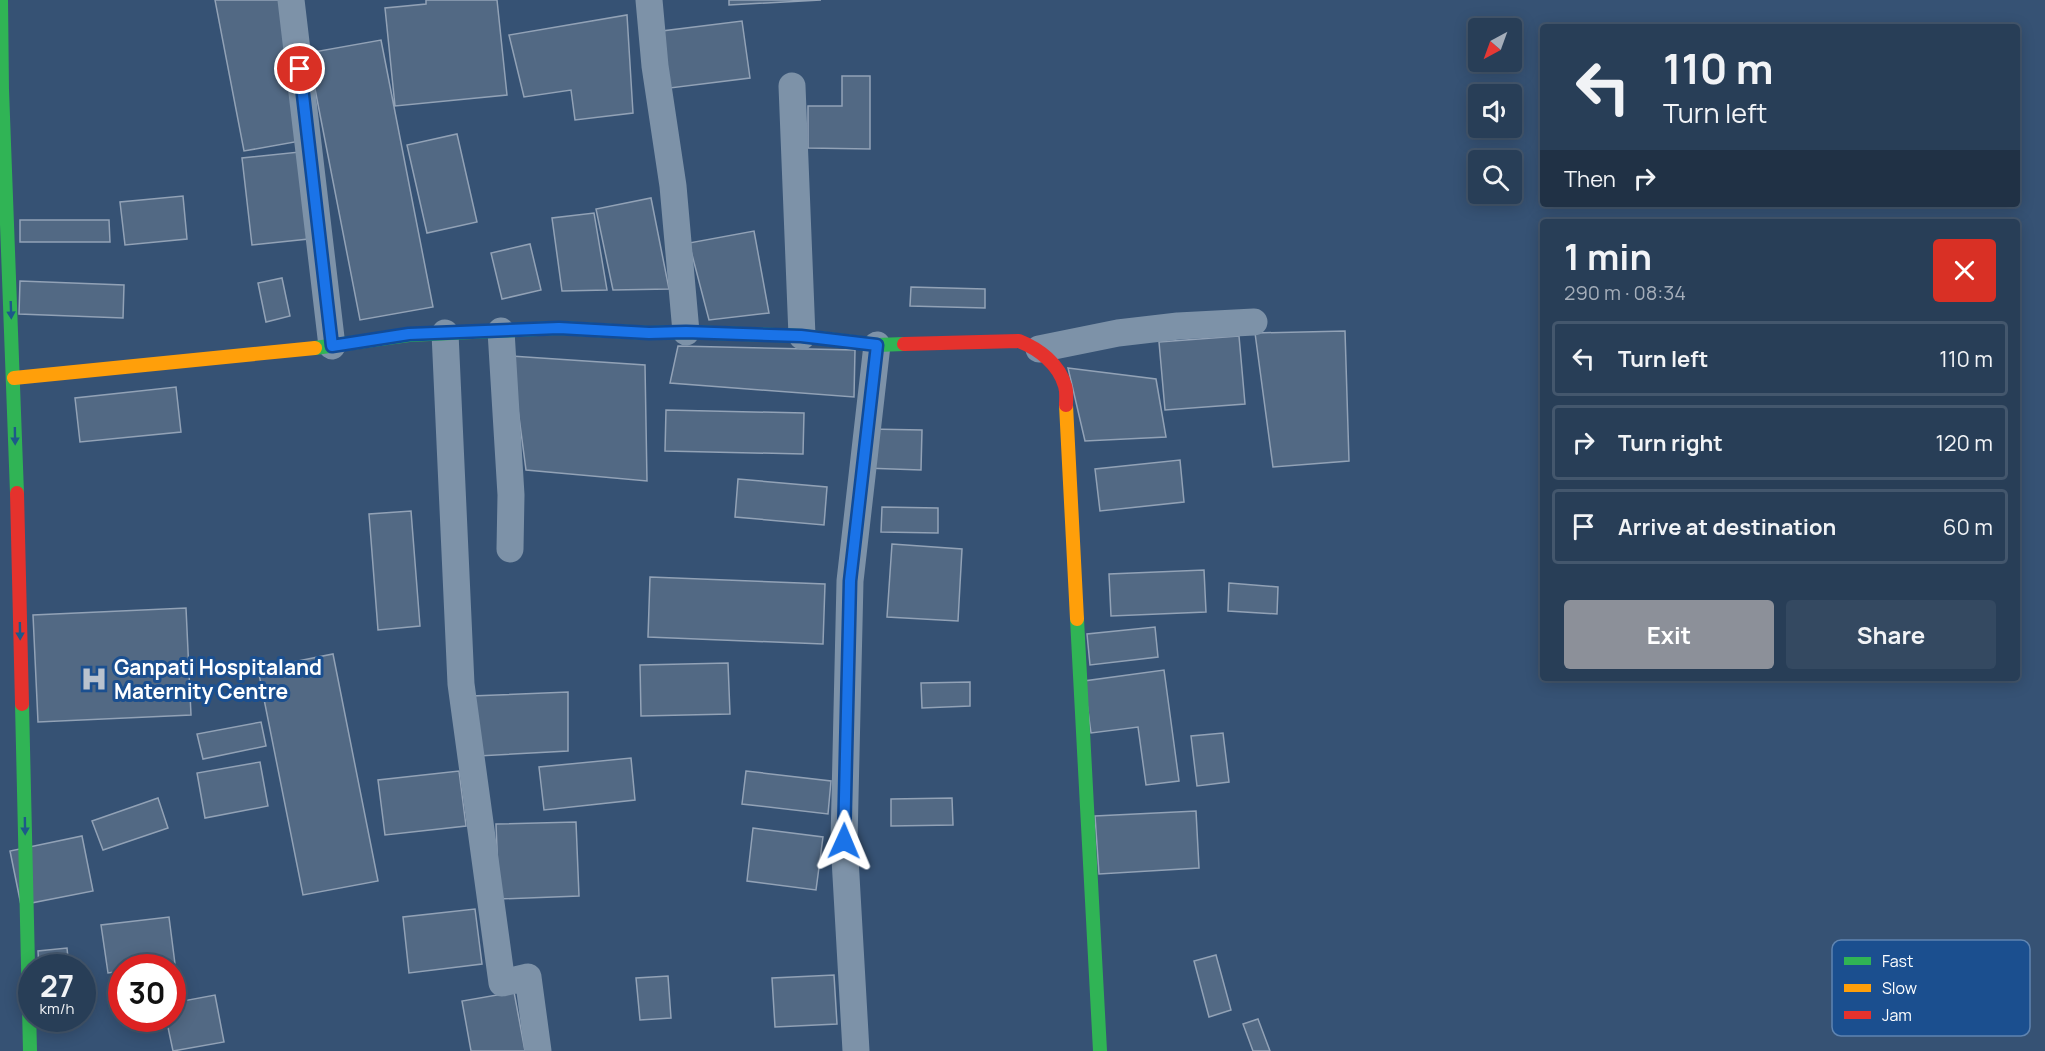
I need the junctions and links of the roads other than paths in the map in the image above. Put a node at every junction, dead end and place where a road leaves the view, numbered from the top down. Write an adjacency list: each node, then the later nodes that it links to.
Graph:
1 (1, 0): 13 (street, one-way to 13)
2 (291, 0): 11 (street)
3 (649, 0): 7 (street)
4 (792, 86): 9 (street)
5 (1254, 322): 12 (street)
6 (501, 331): 7 (street); 8 (street); 14 (street)
7 (686, 332): 9 (street)
8 (444, 333): 11 (street); 16 (street)
9 (801, 336): 10 (street)
10 (877, 345): 12 (street); 17 (street)
11 (332, 346): 13 (street)
12 (1039, 349): 18 (street)
13 (14, 378): 15 (street, one-way to 15)
14 (510, 549)
15 (30, 1051)
16 (538, 1051)
17 (856, 1051)
18 (1100, 1051)

